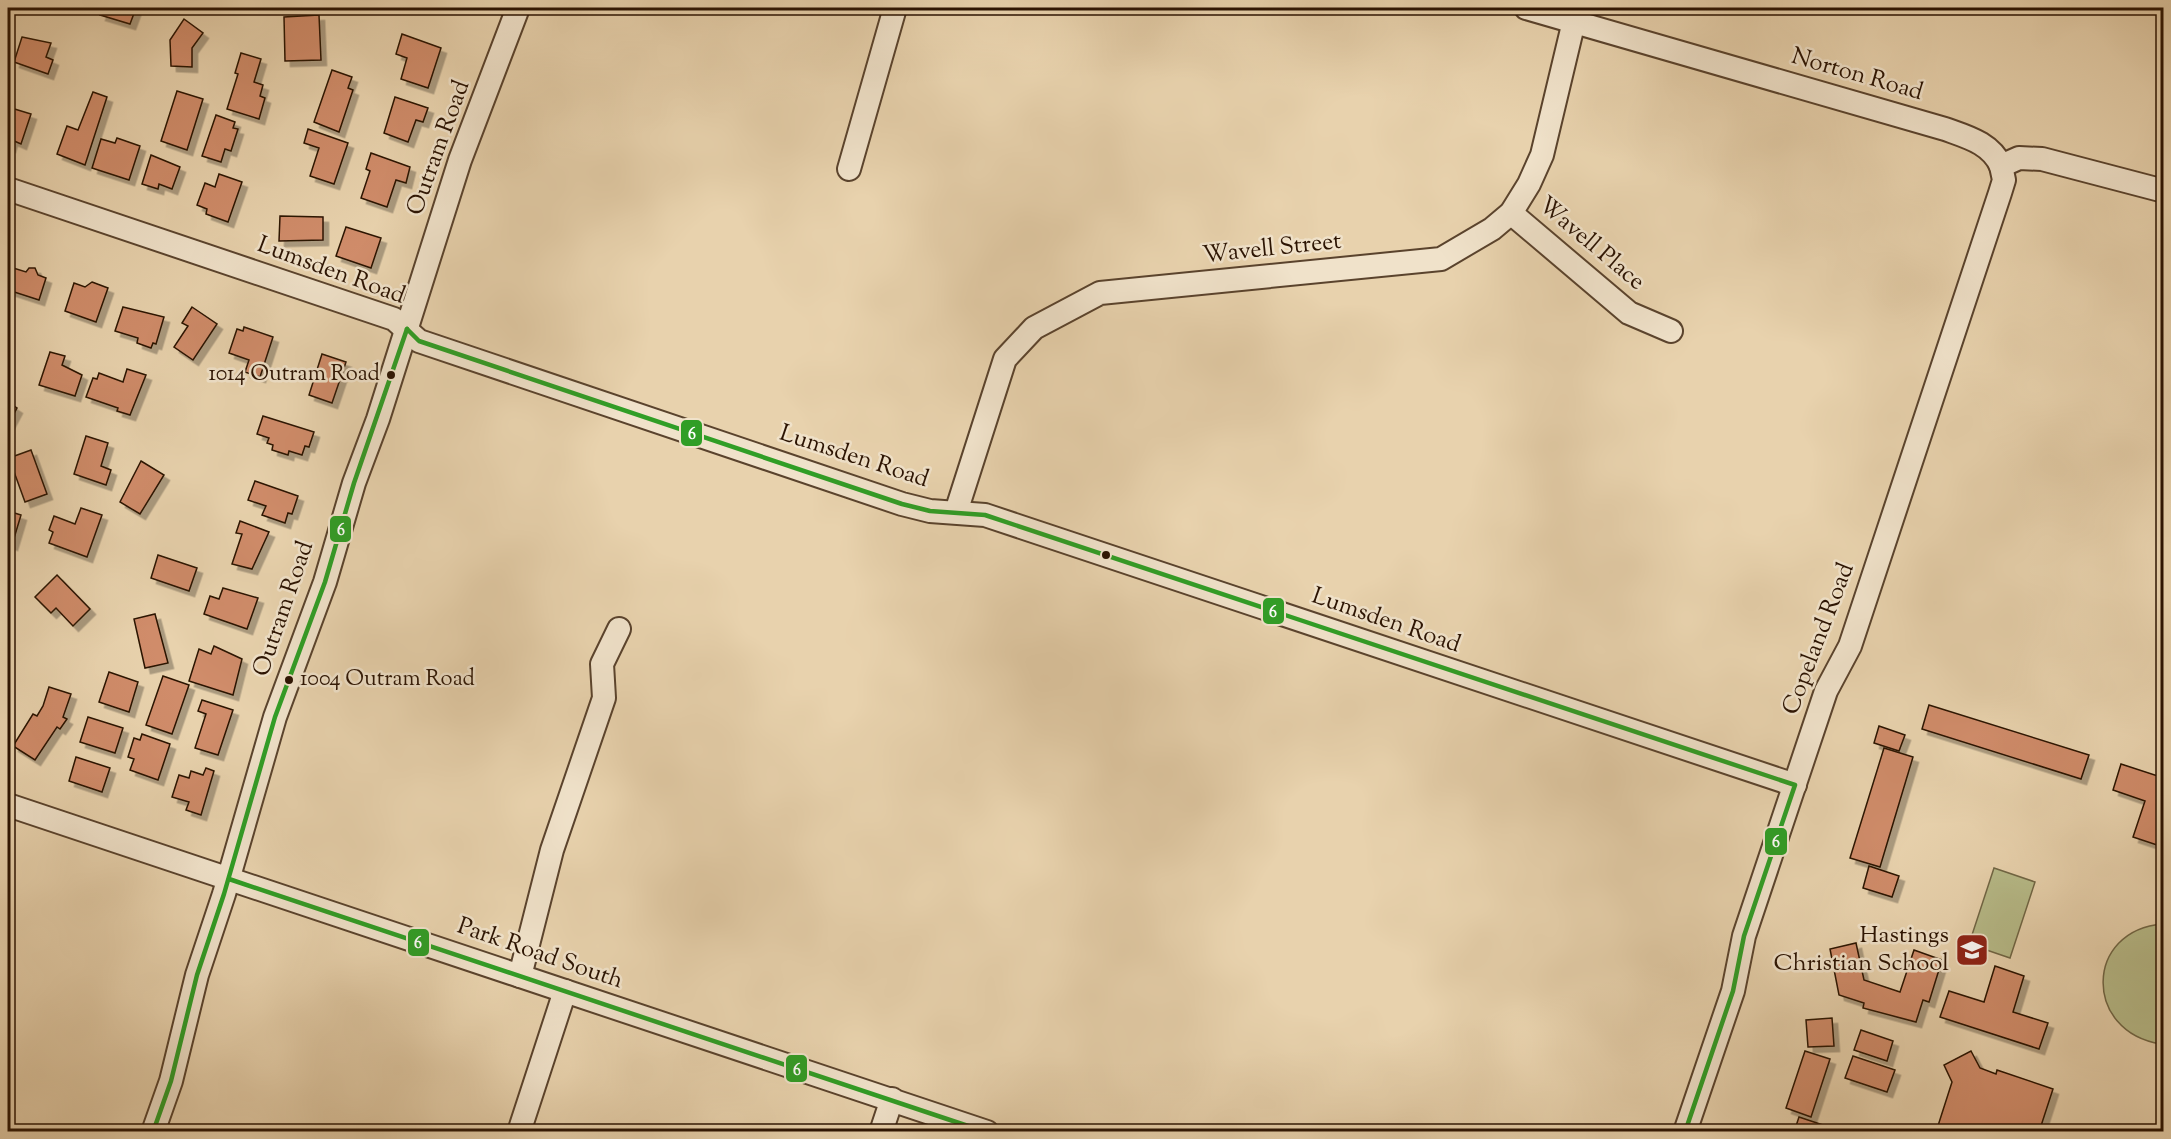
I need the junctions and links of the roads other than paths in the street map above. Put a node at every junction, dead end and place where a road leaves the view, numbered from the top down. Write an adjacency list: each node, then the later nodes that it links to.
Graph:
1 (518, 8): 10 (street, Outram Road)
2 (896, 8): 6 (street)
3 (1526, 8): 4 (street, Norton Road)
4 (1574, 21): 5 (street, Norton Road); 9 (street, Wavell Street)
5 (2001, 166): 8 (street); 14 (street, Copeland Road)
6 (849, 169)
7 (8, 189): 10 (street, Lumsden Road)
8 (2163, 191)
9 (1511, 213): 11 (street, Wavell Place); 12 (street, Wavell Street)
10 (407, 329): 12 (street, Lumsden Road); 16 (street, Outram Road)
11 (1671, 331)
12 (956, 512): 14 (street, Lumsden Road)
13 (619, 629): 17 (street)
14 (1795, 785): 24 (street, Copeland Road)
15 (8, 805): 16 (street, Park Road South)
16 (229, 879): 17 (street, Park Road South); 20 (street, Outram Road)
17 (520, 976): 18 (street, Park Road South)
18 (565, 991): 19 (street, Park Road South); 21 (street)
19 (892, 1099): 22 (street); 23 (street, Park Road South)
20 (153, 1131)
21 (519, 1131)
22 (881, 1131)
23 (987, 1131)
24 (1685, 1131)

